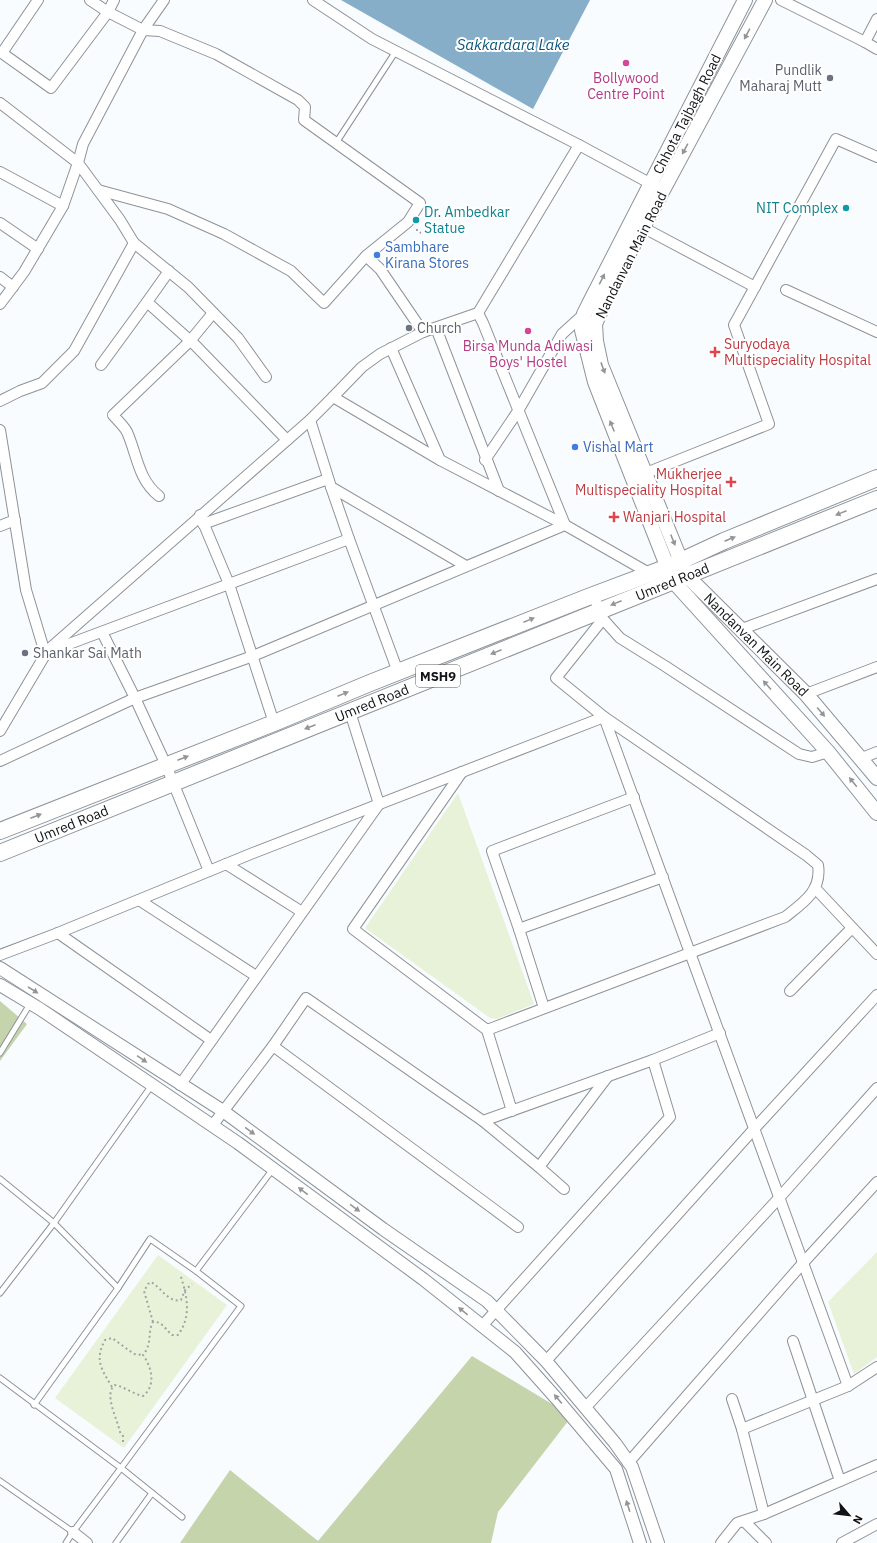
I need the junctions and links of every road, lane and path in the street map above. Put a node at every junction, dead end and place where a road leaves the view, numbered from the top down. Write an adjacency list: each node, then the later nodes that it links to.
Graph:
1 (38, 0): 15 (street)
2 (90, 0): 9 (street)
3 (114, 0): 9 (street)
4 (164, 0): 11 (street)
5 (313, 0): 14 (street)
6 (746, 0): 22 (main road, Chhota Tajbagh Road)
7 (765, 0): 22 (main road, Nandanvan Main Road, one-way to 22)
8 (781, 0): 12 (street)
9 (108, 12): 11 (street); 15 (street)
10 (877, 19): 12 (street)
11 (143, 30): 17 (street); 20 (street)
12 (865, 42): 13 (street)
13 (877, 49)
14 (396, 51): 17 (lane); 18 (street)
15 (1, 52)
16 (0, 103): 20 (street)
17 (336, 143): 29 (street)
18 (579, 145): 22 (street); 38 (street)
19 (877, 157): 33 (street)
20 (78, 163): 23 (street); 24 (street)
21 (0, 172): 24 (street)
22 (657, 188): 26 (main road, Nandanvan Main Road); 39 (main road, Chhota Tajbagh Road, one-way to 22)
23 (98, 190): 27 (street); 29 (street)
24 (63, 206): 28 (street)
25 (0, 223): 28 (street)
26 (644, 228): 33 (street); 55 (main road, Nandanvan Main Road, one-way to 55)
27 (134, 243): 30 (street); 48 (street)
28 (38, 249): 32 (street)
29 (366, 256): 41 (street)
30 (169, 271): 35 (street); 37 (street)
31 (0, 277): 32 (street)
32 (13, 287): 36 (street)
33 (755, 287): 55 (street)
34 (786, 290): 42 (street)
35 (147, 302): 43 (street); 45 (street)
36 (0, 304)
37 (213, 313): 43 (street); 46 (street)
38 (478, 313): 40 (street); 49 (street)
39 (584, 314): 49 (street); 68 (main road, one-way to 39)
40 (436, 328): 41 (street); 54 (street)
41 (423, 332): 44 (street)
42 (877, 332)
43 (190, 341): 52 (street); 60 (street)
44 (391, 348): 47 (street); 53 (street)
45 (101, 365)
46 (266, 377)
47 (333, 397): 50 (street); 53 (street)
48 (0, 401)
49 (518, 410): 54 (street); 64 (street)
50 (310, 420): 52 (street); 58 (street)
51 (0, 430): 57 (street)
52 (287, 440): 63 (street)
53 (440, 460): 59 (street)
54 (485, 460): 59 (street)
55 (646, 473): 68 (main road, Nandanvan Main Road, one-way to 68)
56 (877, 478): 68 (main road, one-way to 56)
57 (4, 482): 62 (street)
58 (330, 483): 63 (street); 66 (street); 67 (street)
59 (499, 491): 64 (street)
60 (159, 496)
61 (877, 498): 68 (main road, Umred Road / MSH9, one-way to 68)
62 (15, 520): 65 (street); 77 (street)
63 (202, 520): 71 (street); 77 (street)
64 (565, 525): 67 (street); 70 (street)
65 (0, 526)
66 (349, 539): 71 (street); 73 (street)
67 (466, 566): 73 (street)
68 (678, 571): 70 (main road, Umred Road / MSH9); 75 (main road, Nandanvan Main Road); 87 (main road, one-way to 68)
69 (877, 579): 75 (street)
70 (651, 581): 72 (main road); 74 (main road, Umred Road / MSH9, one-way to 74)
71 (229, 584): 76 (street); 78 (street)
72 (593, 595): 74 (street); 80 (main road, one-way to 72)
73 (373, 605): 78 (street); 80 (street)
74 (601, 614): 83 (main road, Umred Road / MSH9, one-way to 83); 84 (street); 87 (street)
75 (742, 629): 81 (main road, Nandanvan Main Road)
76 (102, 632): 77 (street); 82 (street)
77 (46, 654): 86 (street)
78 (253, 656): 82 (street); 85 (street)
79 (877, 667): 81 (street)
80 (398, 672): 85 (main road, one-way to 80)
81 (806, 694): 89 (main road, Nandanvan Main Road, one-way to 89)
82 (135, 698): 90 (street); 91 (street)
83 (350, 712): 94 (main road, Umred Road / MSH9, one-way to 94); 96 (street)
84 (604, 717): 92 (street); 95 (street); 105 (street)
85 (274, 723): 91 (main road, one-way to 85)
86 (0, 731)
87 (828, 752): 97 (main road, one-way to 87)
88 (877, 752): 89 (street)
89 (862, 758): 93 (main road, Nandanvan Main Road)
90 (0, 761)
91 (166, 765): 94 (street); 98 (main road, one-way to 91)
92 (462, 772): 96 (street); 121 (street)
93 (877, 778)
94 (173, 783): 100 (main road, Umred Road / MSH9); 103 (street)
95 (634, 797): 104 (street); 109 (street)
96 (379, 804): 102 (street); 107 (street)
97 (877, 813)
98 (15, 825): 99 (main road); 100 (main road)
99 (0, 831)
100 (22, 844): 101 (main road, Umred Road / MSH9)
101 (0, 853)
102 (226, 864): 103 (street); 107 (street)
103 (209, 871): 106 (street)
104 (663, 877): 109 (street); 111 (street)
105 (815, 888): 108 (street); 111 (street)
106 (139, 900): 110 (street); 115 (street)
107 (302, 912): 115 (street)
108 (852, 928): 112 (street); 117 (street)
109 (519, 929): 120 (street)
110 (58, 933): 113 (street); 123 (street)
111 (691, 953): 120 (street); 122 (street)
112 (877, 954)
113 (0, 955)
114 (0, 968): 129 (street, one-way to 129)
115 (256, 976): 123 (street)
116 (0, 985): 119 (street)
117 (790, 991)
118 (877, 995): 135 (street)
119 (31, 1004): 125 (lane); 128 (street)
120 (544, 1008): 121 (street)
121 (487, 1030): 132 (street)
122 (720, 1033): 126 (street); 135 (street)
123 (211, 1040): 129 (street)
124 (273, 1046): 131 (street); 133 (street); 143 (street)
125 (0, 1053)
126 (652, 1060): 127 (street); 151 (street)
127 (608, 1076): 132 (street); 136 (street)
128 (152, 1085): 134 (street); 142 (lane)
129 (180, 1085): 131 (street)
130 (877, 1088): 141 (street)
131 (223, 1111): 134 (street); 151 (street, one-way to 151)
132 (512, 1111): 133 (street)
133 (483, 1121): 136 (street)
134 (212, 1126): 137 (street)
135 (754, 1129): 141 (street); 156 (street)
136 (539, 1167): 140 (street)
137 (273, 1169): 145 (lane); 153 (street, one-way to 137)
138 (0, 1179): 142 (lane)
139 (877, 1182): 144 (street)
140 (564, 1189)
141 (779, 1198): 144 (street); 164 (street)
142 (54, 1223): 148 (lane); 150 (lane)
143 (518, 1227)
144 (803, 1263): 159 (street); 167 (street)
145 (196, 1270): 148 (lane); 169 (lane)
146 (180, 1274): 149 (path)
147 (192, 1284): 149 (path)
148 (118, 1288): 163 (lane)
149 (185, 1290): 152 (path); 152 (path)
150 (0, 1293)
151 (497, 1310): 153 (street); 156 (street)
152 (153, 1322): 155 (path)
153 (482, 1326): 181 (street, one-way to 153)
154 (793, 1341): 162 (street)
155 (143, 1355): 160 (path); 160 (path)
156 (546, 1362): 164 (street)
157 (877, 1367): 159 (street)
158 (0, 1378): 163 (lane)
159 (848, 1386): 162 (street)
160 (112, 1388): 166 (path)
161 (732, 1398): 165 (street)
162 (814, 1400): 165 (street); 171 (street)
163 (34, 1405): 169 (lane)
164 (586, 1408): 167 (street)
165 (742, 1429): 173 (street)
166 (123, 1442)
167 (628, 1463): 182 (street)
168 (877, 1466): 171 (street)
169 (121, 1468): 172 (lane); 177 (lane)
170 (0, 1481): 177 (lane)
171 (840, 1481): 173 (street)
172 (152, 1493): 174 (lane); 180 (lane)
173 (764, 1514): 175 (street)
174 (182, 1517)
175 (744, 1521): 183 (street); 184 (street)
176 (877, 1524): 185 (street)
177 (73, 1532): 178 (lane); 179 (street)
178 (66, 1543)
179 (87, 1543)
180 (116, 1543)
181 (640, 1543)
182 (658, 1543)
183 (721, 1543)
184 (766, 1543)
185 (842, 1543)

